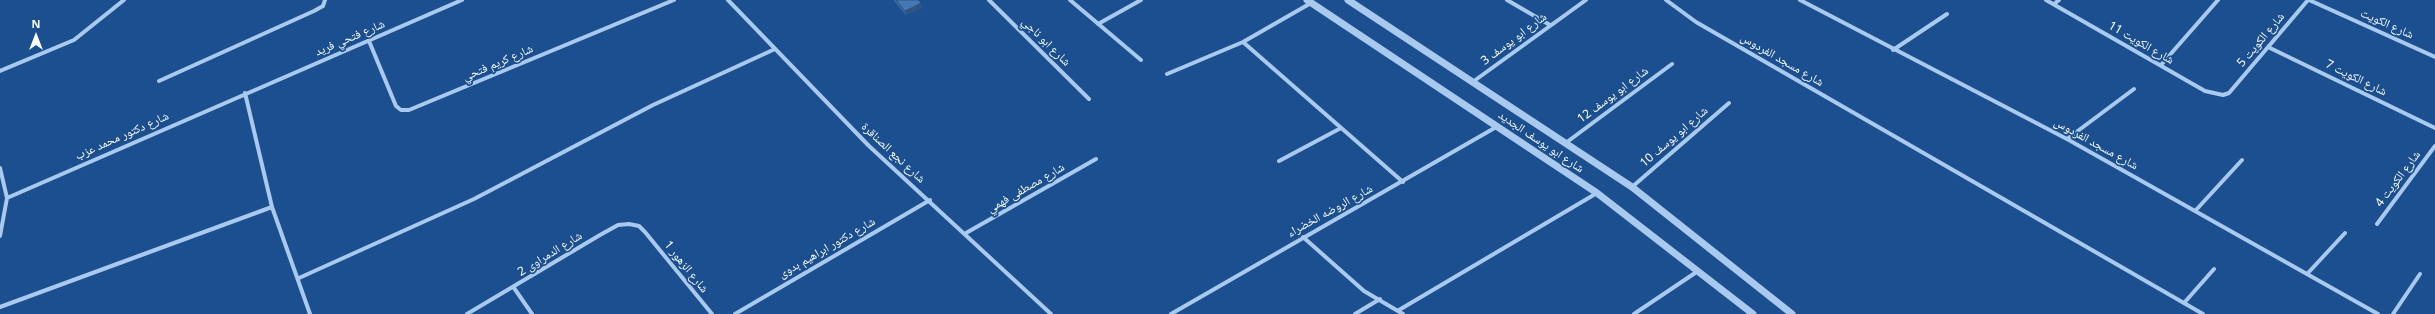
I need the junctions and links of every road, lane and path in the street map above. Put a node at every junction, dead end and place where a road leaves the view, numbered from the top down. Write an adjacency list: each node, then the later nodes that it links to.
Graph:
1 (124, 0): 32 (street)
2 (325, 0): 34 (street)
3 (462, 0): 23 (street, شارع فتحي فريد)
4 (674, 0): 23 (street, شارع كريم فتحي)
5 (728, 0): 26 (street, شارع نجع الصناقرة)
6 (989, 0): 39 (street, شارع ابو ناجي)
7 (1070, 0): 21 (street)
8 (1141, 0): 21 (street)
9 (1348, 0): 35 (street, شارع ابو يوسف الجديد)
10 (1507, 0): 22 (street)
11 (1586, 0): 22 (street, شارع ابو يوسف 3)
12 (1666, 0): 73 (street, شارع مسجد الفردوس)
13 (2046, 0): 19 (street, شارع الكويت 11)
14 (2059, 0): 19 (street)
15 (2218, 0): 31 (street)
16 (2308, 0): 25 (street, شارع الكويت 5); 28 (street, شارع الكويت)
17 (1309, 1): 24 (street); 41 (street, شارع ابو يوسف الجديد)
18 (1803, 1): 27 (street, شارع مسجد الفردوس)
19 (2054, 4): 31 (street, شارع الكويت 11)
20 (1947, 14): 27 (street)
21 (1098, 24): 29 (street)
22 (1550, 25): 35 (street, شارع ابو يوسف 3)
23 (369, 41): 37 (street, شارع فتحي فريد)
24 (1243, 42): 33 (street); 42 (street)
25 (2268, 47): 38 (street, شارع الكويت 5); 43 (street, شارع الكويت 7)
26 (775, 49): 55 (street, شارع نجع الصناقرة); 70 (street)
27 (1893, 50): 44 (street, شارع مسجد الفردوس)
28 (2435, 57)
29 (1141, 60)
30 (1672, 64): 45 (street, شارع ابو يوسف 12)
31 (2161, 65): 38 (street, شارع الكويت 11)
32 (0, 70)
33 (1167, 74)
34 (159, 81)
35 (1474, 81): 45 (street, شارع ابو يوسف الجديد)
36 (2134, 89): 44 (street)
37 (245, 92): 54 (street, شارع دكتور محمد عزب); 56 (street)
38 (2229, 93)
39 (1088, 99)
40 (1729, 103): 52 (street, شارع ابو يوسف 10)
41 (1498, 126): 51 (street, شارع الروضه الخضراء); 53 (street, شارع ابو يوسف الجديد)
42 (1341, 128): 49 (street); 51 (street)
43 (2435, 128)
44 (2067, 139): 59 (street, شارع مسجد الفردوس)
45 (1566, 142): 52 (street, شارع ابو يوسف الجديد)
46 (2435, 146): 60 (street, شارع الكويت 4)
47 (1096, 159): 62 (street, شارع مصطفى فهمي)
48 (2242, 160): 59 (street)
49 (1279, 161)
50 (0, 168): 54 (street)
51 (1403, 182): 65 (street, شارع الروضه الخضراء)
52 (1632, 187): 87 (street, شارع ابو يوسف الجديد)
53 (1597, 193): 67 (street, شارع ابو يوسف الجديد); 75 (street)
54 (7, 198): 57 (street)
55 (930, 200): 62 (street, شارع نجع الصناقرة); 80 (street, شارع دكتور ابراهيم بدوى)
56 (272, 206): 70 (street); 74 (street)
57 (6, 207): 58 (street); 64 (street)
58 (0, 209)
59 (2196, 210): 68 (street, شارع مسجد الفردوس)
60 (2377, 224)
61 (645, 232): 71 (street, شارع الدمراوى 2); 79 (street, شارع الزهور 1)
62 (966, 233): 81 (street, شارع نجع الصناقرة)
63 (2345, 233): 68 (street)
64 (0, 236)
65 (1303, 237): 72 (street); 82 (street, شارع الروضه الخضراء)
66 (2214, 269): 73 (street)
67 (1698, 271): 85 (street); 86 (street, شارع ابو يوسف الجديد)
68 (2308, 273): 89 (street, شارع مسجد الفردوس)
69 (2420, 274): 90 (street)
70 (299, 278): 76 (street)
71 (514, 288): 77 (street, شارع الدمراوى 2); 78 (street)
72 (1380, 298): 75 (street); 83 (street)
73 (2184, 303): 88 (street, شارع مسجد الفردوس)
74 (0, 307)
75 (1399, 310): 84 (street)
76 (310, 314)
77 (467, 314)
78 (532, 314)
79 (712, 314)
80 (735, 314)
81 (1051, 314)
82 (1171, 314)
83 (1355, 314)
84 (1403, 314)
85 (1634, 314)
86 (1753, 314)
87 (1792, 314)
88 (2203, 314)
89 (2378, 314)
90 (2393, 314)

